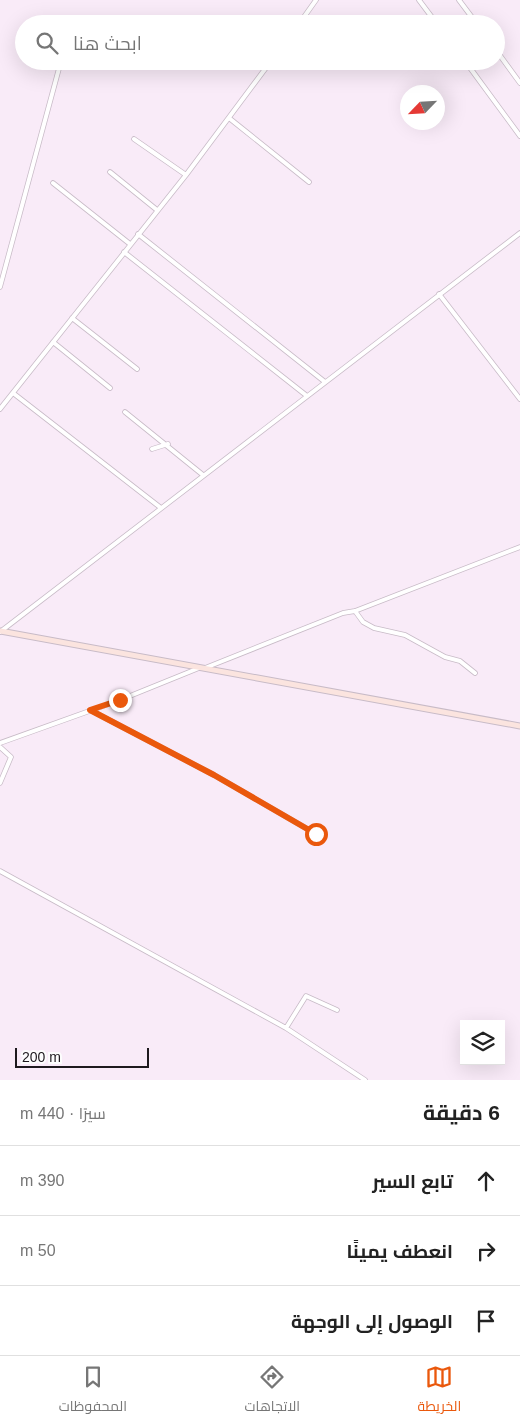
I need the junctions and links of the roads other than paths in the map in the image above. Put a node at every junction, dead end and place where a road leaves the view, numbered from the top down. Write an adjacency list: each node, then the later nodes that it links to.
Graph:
1 (316, 0): 4 (street)
2 (419, 0): 5 (street)
3 (459, 0): 6 (street)
4 (305, 15)
5 (430, 15)
6 (470, 15)
7 (505, 62): 11 (street)
8 (58, 70): 24 (street)
9 (264, 70): 12 (street)
10 (472, 70): 13 (street)
11 (520, 83)
12 (229, 118): 16 (street); 17 (street)
13 (520, 136)
14 (134, 139): 16 (street)
15 (110, 172): 19 (street)
16 (186, 175): 19 (street)
17 (309, 182)
18 (53, 183): 22 (street)
19 (157, 210): 21 (street)
20 (520, 233): 25 (street)
21 (138, 234): 22 (street); 29 (street)
22 (130, 244): 23 (street)
23 (124, 252): 26 (street); 32 (street)
24 (0, 287)
25 (439, 294): 29 (street); 33 (street)
26 (72, 318): 27 (street); 28 (street)
27 (53, 342): 30 (street); 31 (street)
28 (137, 369)
29 (325, 382): 32 (street)
30 (110, 388)
31 (13, 393): 34 (street); 39 (street)
32 (307, 396): 38 (street)
33 (520, 400)
34 (0, 409)
35 (125, 412): 36 (street)
36 (168, 444): 37 (street); 38 (street)
37 (152, 449)
38 (202, 475): 39 (street)
39 (160, 508): 42 (street)
40 (520, 548): 41 (street)
41 (355, 611): 43 (street); 44 (street)
42 (0, 631): 43 (main road)
43 (202, 668): 45 (street); 46 (main road)
44 (475, 673)
45 (90, 710): 47 (street); 50 (street)
46 (520, 726)
47 (0, 743)
48 (0, 747): 49 (street)
49 (0, 783)
50 (316, 834)
51 (0, 871): 53 (street)
52 (337, 1010): 53 (street)
53 (286, 1028): 54 (street)
54 (365, 1080)

